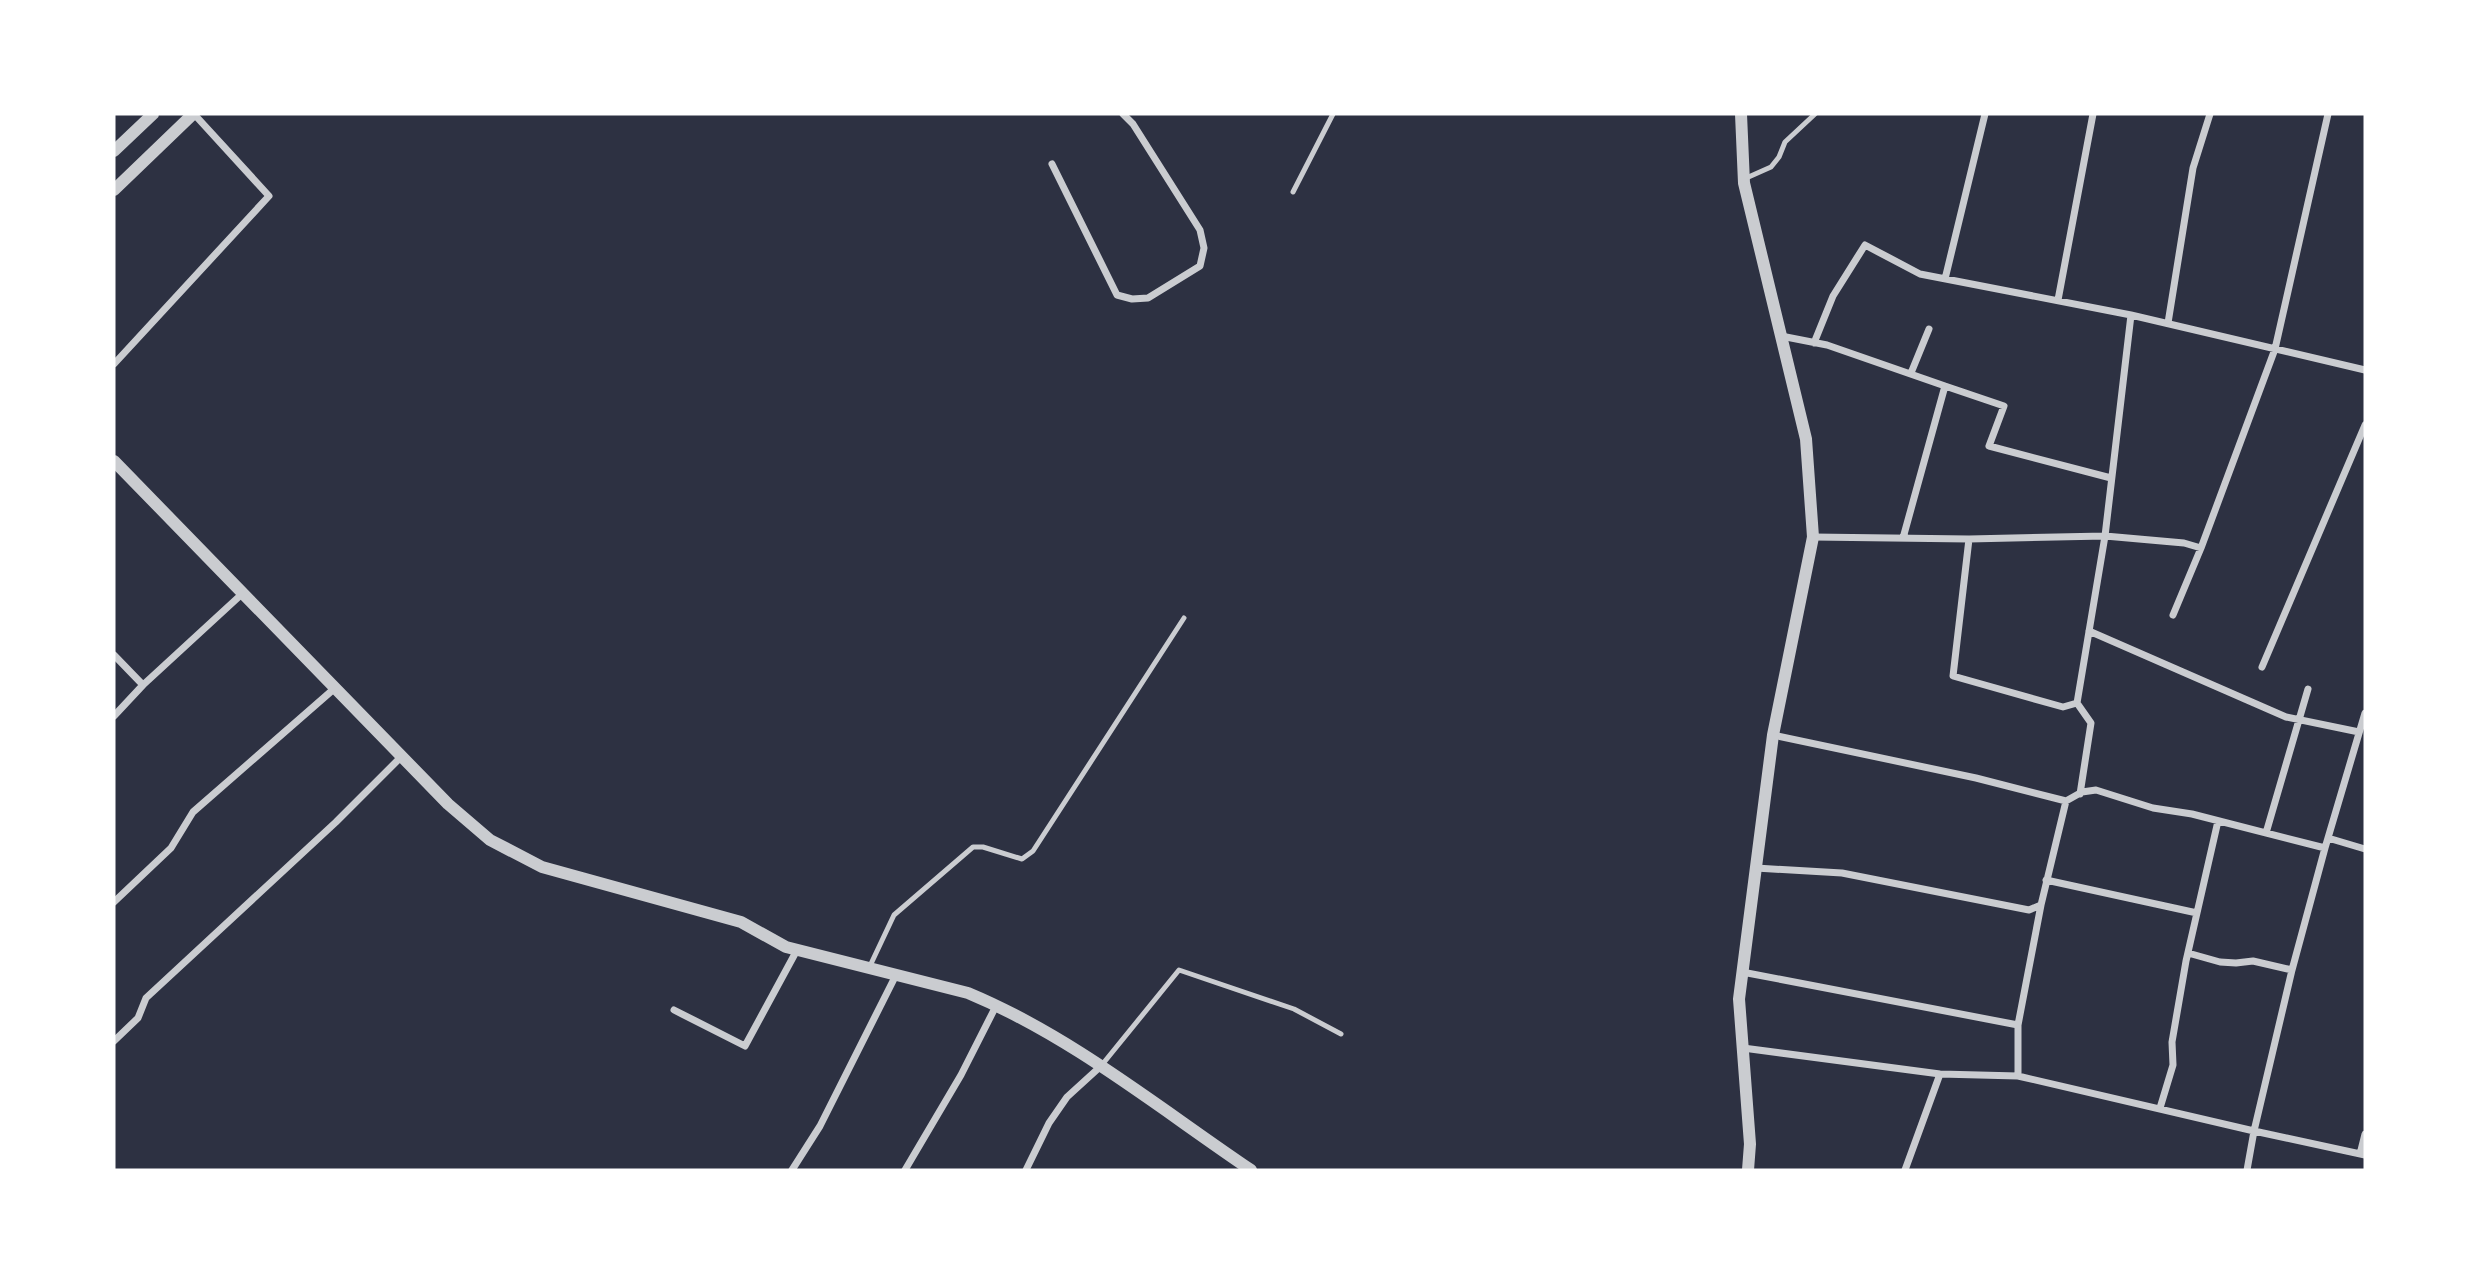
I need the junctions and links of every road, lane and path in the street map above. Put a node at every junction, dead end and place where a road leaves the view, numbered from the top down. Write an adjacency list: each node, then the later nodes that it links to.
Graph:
1 (153, 114): 11 (street)
2 (193, 114): 14 (street); 24 (street)
3 (1123, 114): 12 (street)
4 (1333, 114): 15 (lane)
5 (1741, 114): 13 (street)
6 (1815, 114): 13 (lane)
7 (1985, 114): 16 (street)
8 (2092, 114): 17 (street)
9 (2210, 114): 19 (street)
10 (2328, 114): 23 (street)
11 (114, 152)
12 (1052, 164)
13 (1744, 179): 21 (street)
14 (114, 190)
15 (1293, 192)
16 (1945, 279): 17 (street); 22 (street)
17 (2058, 300): 18 (street)
18 (2131, 315): 19 (street); 30 (street)
19 (2168, 323): 23 (street)
20 (1929, 329): 26 (street)
21 (1781, 336): 22 (street); 32 (street)
22 (1814, 343): 26 (street)
23 (2275, 349): 25 (street); 35 (street)
24 (114, 364)
25 (2365, 370)
26 (1911, 373): 27 (street)
27 (1945, 386): 30 (street); 33 (street)
28 (2365, 425): 41 (street)
29 (114, 461): 36 (street)
30 (2111, 478): 31 (street)
31 (2105, 536): 34 (street); 35 (street); 39 (street)
32 (1813, 537): 33 (street); 50 (street)
33 (1903, 538): 34 (street)
34 (1969, 539): 45 (street)
35 (2201, 548): 37 (street)
36 (243, 593): 42 (street); 43 (street)
37 (2173, 615)
38 (1184, 618): 66 (lane)
39 (2089, 631): 45 (street); 48 (street)
40 (114, 655): 42 (street)
41 (2262, 667)
42 (143, 685): 47 (street)
43 (335, 688): 51 (street); 61 (street)
44 (2308, 689): 48 (street)
45 (2077, 703): 52 (street)
46 (2365, 713): 49 (street)
47 (114, 716)
48 (2299, 720): 49 (street); 55 (street)
49 (2359, 732): 56 (street)
50 (1773, 735): 53 (street); 59 (street)
51 (402, 757): 64 (street); 74 (street)
52 (2080, 794): 53 (street); 54 (street)
53 (2066, 801): 60 (street)
54 (2218, 821): 55 (street); 63 (street)
55 (2266, 833): 57 (street)
56 (2328, 838): 57 (street); 58 (street)
57 (2325, 848): 67 (street)
58 (2365, 849)
59 (1756, 868): 62 (street); 68 (street)
60 (2046, 880): 62 (street); 63 (street)
61 (114, 902)
62 (2040, 905): 72 (street)
63 (2197, 913): 65 (street)
64 (797, 950): 66 (street); 71 (street)
65 (2188, 953): 67 (street); 79 (street)
66 (869, 968): 69 (street)
67 (2292, 971): 80 (street)
68 (1742, 972): 72 (street); 75 (street)
69 (897, 975): 70 (street); 83 (street)
70 (996, 1005): 76 (street); 84 (street)
71 (674, 1010)
72 (2018, 1025): 78 (street)
73 (1341, 1034): 76 (lane)
74 (114, 1041)
75 (1743, 1048): 77 (street); 87 (street)
76 (1101, 1066): 85 (street); 86 (street)
77 (1940, 1074): 78 (street); 88 (street)
78 (2018, 1076): 79 (street)
79 (2160, 1108): 80 (street)
80 (2254, 1131): 82 (street); 89 (street)
81 (2365, 1133): 82 (street)
82 (2363, 1155)
83 (792, 1170)
84 (905, 1170)
85 (1026, 1170)
86 (1251, 1170)
87 (1748, 1170)
88 (1905, 1170)
89 (2247, 1170)

